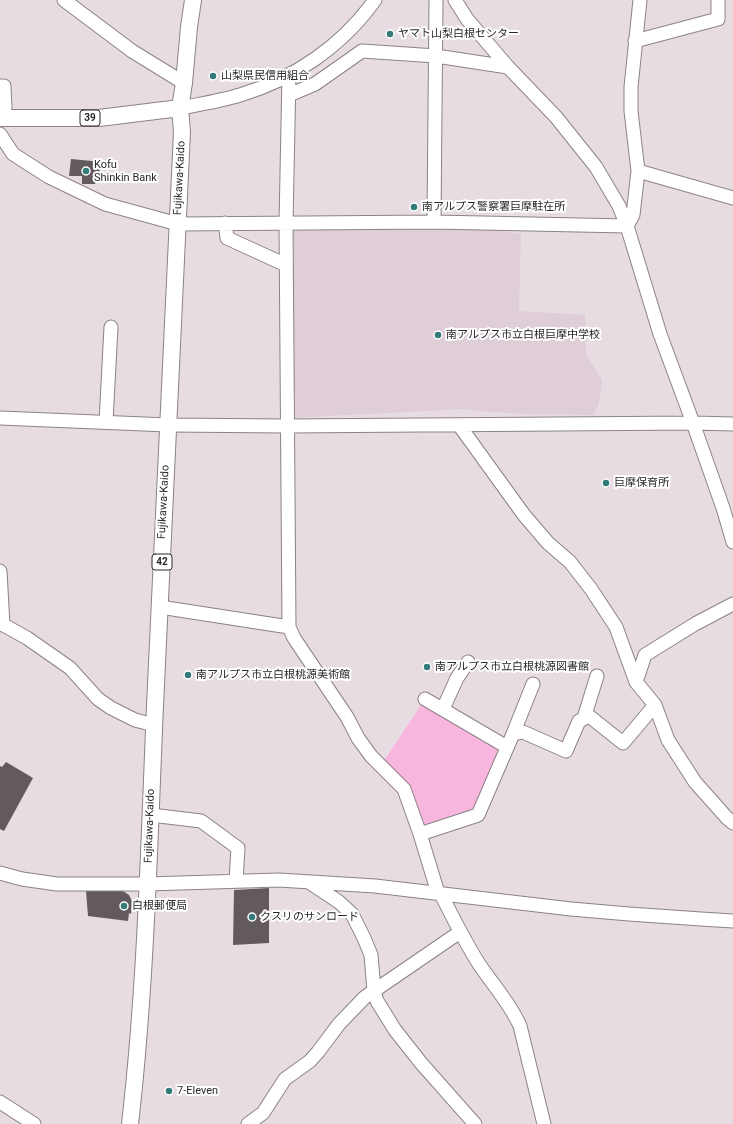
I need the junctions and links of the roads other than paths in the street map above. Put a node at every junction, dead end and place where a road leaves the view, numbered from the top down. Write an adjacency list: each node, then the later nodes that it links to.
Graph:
1 (64, 0): 12 (street)
2 (193, 0): 12 (main road, Fujikawa-Kaido / 42)
3 (375, 0): 11 (street)
4 (436, 0): 9 (street)
5 (454, 0): 10 (street)
6 (640, 0): 8 (street)
7 (718, 0): 8 (street)
8 (635, 41): 18 (street)
9 (436, 56): 10 (street); 14 (street); 20 (street)
10 (508, 67): 24 (street)
11 (289, 75): 14 (street); 15 (street)
12 (184, 83): 15 (main road, Fujikawa-Kaido / 42)
13 (0, 86): 16 (street)
14 (289, 95): 23 (street)
15 (180, 108): 16 (main road, 39); 22 (main road, Fujikawa-Kaido / 42)
16 (2, 111)
17 (0, 134): 22 (street)
18 (638, 171): 19 (street); 24 (street)
19 (733, 198)
20 (434, 222): 23 (street); 24 (street)
21 (225, 223): 22 (street); 23 (street); 25 (street)
22 (178, 224): 31 (main road, Fujikawa-Kaido / 42)
23 (286, 224): 25 (street)
24 (627, 226): 29 (street)
25 (286, 265): 33 (street)
26 (111, 327): 28 (street)
27 (0, 418): 28 (street)
28 (106, 422): 31 (street)
29 (693, 423): 30 (street); 32 (street); 34 (street)
30 (733, 424)
31 (168, 425): 33 (street); 37 (main road, Fujikawa-Kaido / 42)
32 (459, 425): 33 (street); 42 (street)
33 (287, 426): 39 (street)
34 (733, 542)
35 (0, 571): 38 (street)
36 (733, 604): 42 (street)
37 (160, 607): 39 (street); 48 (main road, Fujikawa-Kaido / 42)
38 (2, 624): 48 (street)
39 (289, 627): 53 (street)
40 (468, 662): 46 (street)
41 (597, 676): 47 (street)
42 (636, 682): 45 (street)
43 (533, 684): 49 (street)
44 (426, 699): 46 (street)
45 (654, 705): 47 (street); 52 (street)
46 (443, 709): 50 (street)
47 (584, 718): 49 (street)
48 (154, 725): 51 (main road, Fujikawa-Kaido / 42)
49 (513, 734): 50 (street)
50 (507, 747): 53 (street)
51 (151, 815): 55 (street); 57 (main road, Fujikawa-Kaido / 42)
52 (733, 823)
53 (420, 834): 58 (street)
54 (0, 873): 57 (street)
55 (236, 881): 56 (street); 57 (street)
56 (309, 882): 58 (street); 61 (street)
57 (148, 884): 64 (main road, Fujikawa-Kaido / 42)
58 (440, 894): 59 (street); 60 (street)
59 (733, 920)
60 (460, 932): 61 (street); 67 (street)
61 (374, 991): 65 (street); 66 (street)
62 (0, 1102): 63 (street)
63 (34, 1124)
64 (130, 1124)
65 (248, 1124)
66 (475, 1124)
67 (544, 1124)

